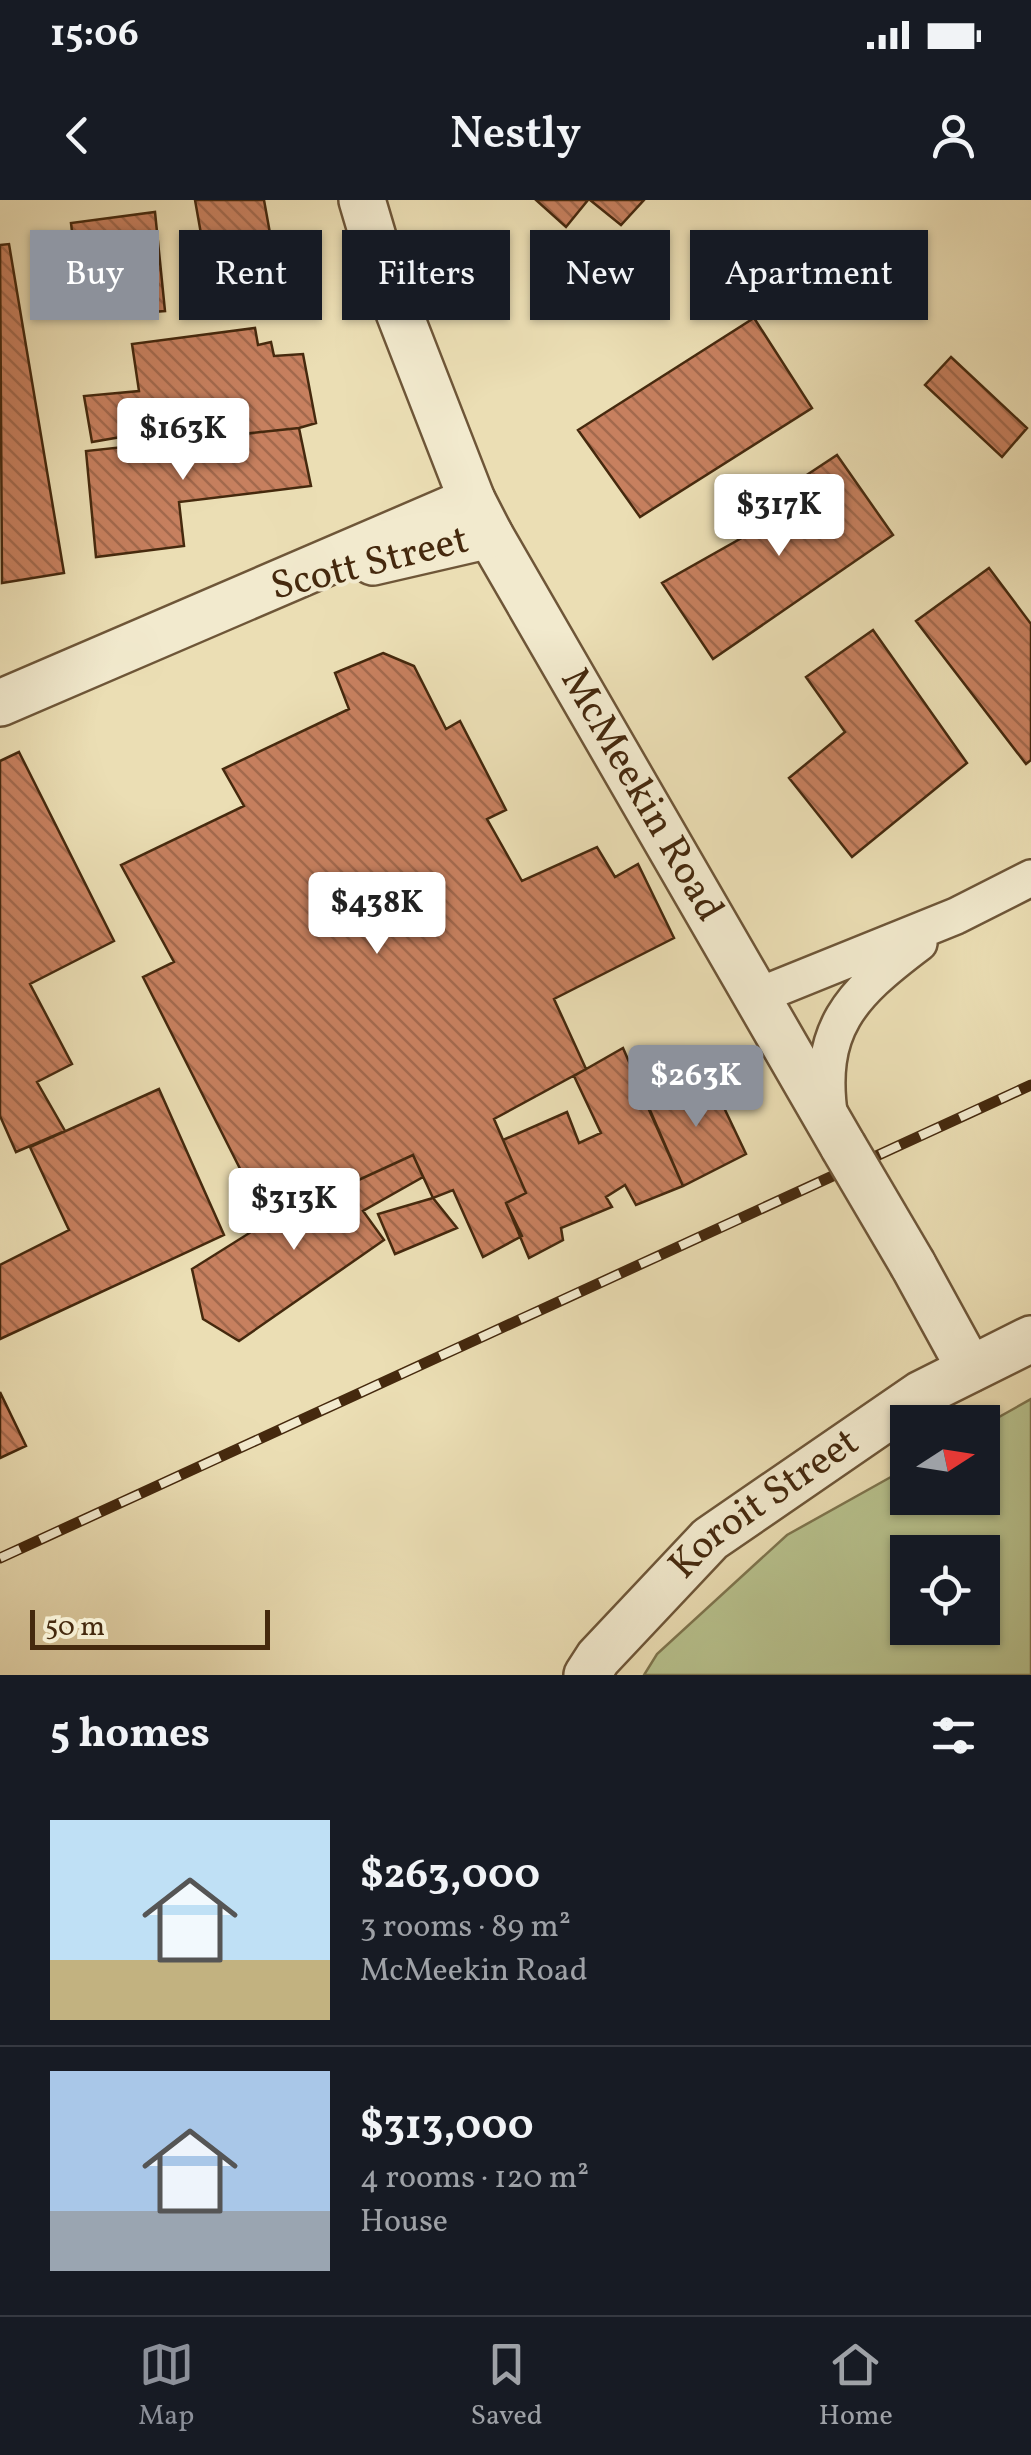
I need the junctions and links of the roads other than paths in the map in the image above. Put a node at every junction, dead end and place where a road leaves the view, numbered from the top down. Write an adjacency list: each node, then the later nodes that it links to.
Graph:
1 (362, 200): 2 (street, McMeekin Road)
2 (481, 518): 3 (street, Scott Street); 6 (street, McMeekin Road)
3 (0, 704)
4 (1031, 878): 5 (street)
5 (956, 916): 6 (street); 7 (street)
6 (758, 996): 7 (street, McMeekin Road)
7 (837, 1135): 9 (street, McMeekin Road, bridge)
8 (1031, 1340): 9 (street, Koroit Street)
9 (970, 1370): 10 (street, Koroit Street)
10 (587, 1675)

